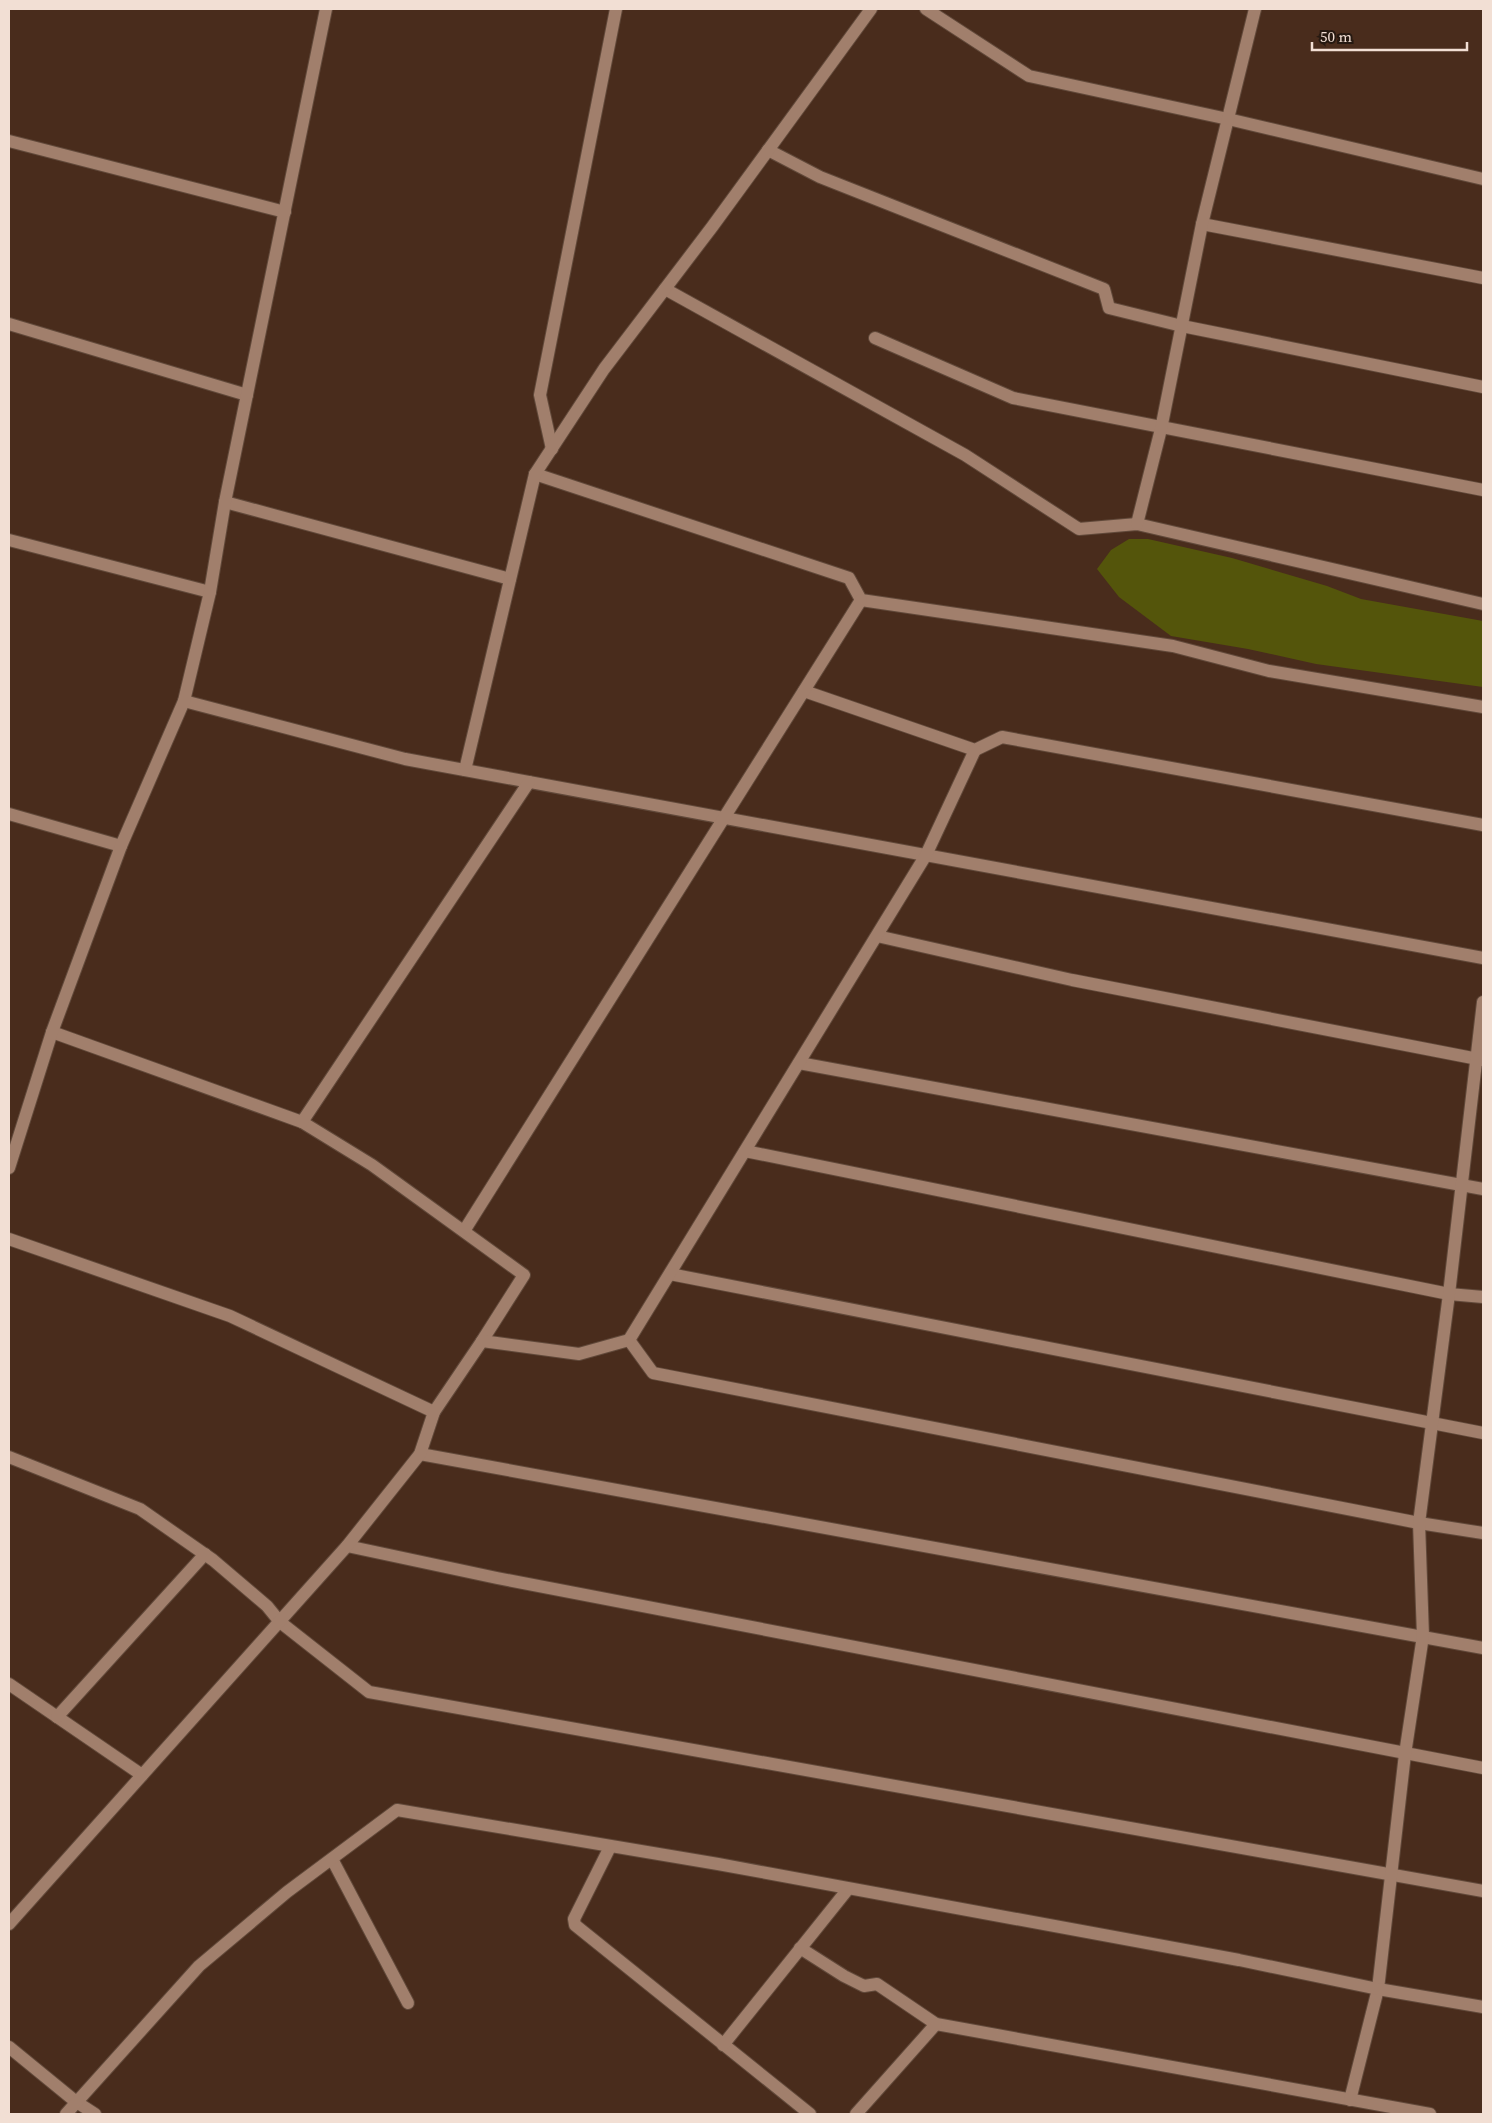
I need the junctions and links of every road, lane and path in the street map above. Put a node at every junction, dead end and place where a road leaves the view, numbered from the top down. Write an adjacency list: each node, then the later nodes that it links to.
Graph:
1 (326, 9): 10 (street)
2 (616, 9): 20 (street)
3 (870, 9): 8 (street)
4 (926, 9): 6 (street)
5 (1255, 9): 6 (street)
6 (1228, 119): 9 (street); 11 (street)
7 (9, 141): 10 (street)
8 (768, 150): 13 (street); 15 (street)
9 (1483, 179)
10 (285, 212): 18 (street)
11 (1202, 224): 12 (street); 15 (street)
12 (1483, 278)
13 (665, 289): 20 (street); 24 (street)
14 (9, 324): 18 (street)
15 (1182, 326): 17 (street); 19 (street)
16 (876, 338): 19 (street)
17 (1483, 387)
18 (247, 395): 23 (street)
19 (1162, 429): 22 (street); 24 (street)
20 (552, 449): 21 (street)
21 (535, 474): 26 (street); 28 (street)
22 (1483, 490)
23 (225, 502): 26 (street); 27 (street)
24 (1137, 524): 29 (street)
25 (9, 540): 27 (street)
26 (510, 579): 34 (street)
27 (210, 592): 31 (street)
28 (861, 600): 30 (street); 32 (street)
29 (1483, 604)
30 (804, 690): 33 (street); 37 (street)
31 (184, 701): 34 (street); 39 (street)
32 (1483, 707)
33 (975, 750): 38 (street); 40 (street)
34 (465, 770): 35 (street)
35 (529, 782): 37 (street); 47 (street)
36 (9, 814): 39 (street)
37 (724, 818): 40 (street); 52 (street)
38 (1483, 825)
39 (121, 846): 44 (street)
40 (926, 856): 41 (street); 42 (street)
41 (877, 936): 45 (street); 46 (street)
42 (1483, 958)
43 (1483, 1002): 45 (street)
44 (52, 1032): 47 (street); 49 (street)
45 (1480, 1059): 50 (street)
46 (799, 1063): 48 (street); 50 (street)
47 (302, 1122): 52 (street)
48 (745, 1151): 54 (street); 55 (street)
49 (9, 1168)
50 (1461, 1185): 51 (street); 55 (street)
51 (1483, 1189)
52 (464, 1231): 58 (street)
53 (9, 1239): 59 (street)
54 (670, 1274): 57 (street); 60 (street)
55 (1449, 1294): 56 (street); 60 (street)
56 (1483, 1297)
57 (629, 1340): 58 (street); 64 (street)
58 (482, 1341): 59 (street)
59 (434, 1412): 62 (street)
60 (1431, 1422): 61 (street); 64 (street)
61 (1483, 1433)
62 (420, 1454): 66 (street); 69 (street)
63 (9, 1457): 67 (street)
64 (1419, 1523): 65 (street); 69 (street)
65 (1483, 1534)
66 (347, 1546): 68 (street); 73 (street)
67 (205, 1554): 68 (street); 72 (street)
68 (280, 1622): 75 (street); 78 (street)
69 (1423, 1636): 70 (street); 73 (street)
70 (1483, 1648)
71 (9, 1684): 72 (street)
72 (57, 1717): 75 (street)
73 (1405, 1754): 74 (street); 78 (street)
74 (1483, 1768)
75 (142, 1775): 81 (street)
76 (610, 1847): 77 (street); 79 (street); 87 (street)
77 (332, 1859): 84 (street); 90 (street)
78 (1392, 1874): 80 (street); 83 (street)
79 (848, 1889): 82 (street); 83 (street)
80 (1483, 1891)
81 (9, 1924)
82 (800, 1948): 86 (street); 87 (street)
83 (1378, 1989): 85 (street); 89 (street)
84 (408, 2003)
85 (1483, 2007)
86 (936, 2024): 89 (street); 94 (street)
87 (723, 2044): 93 (street)
88 (9, 2047): 90 (street)
89 (1350, 2100): 95 (street)
90 (75, 2101): 91 (street); 92 (street)
91 (66, 2114)
92 (95, 2114)
93 (810, 2114)
94 (856, 2114)
95 (1430, 2114)

